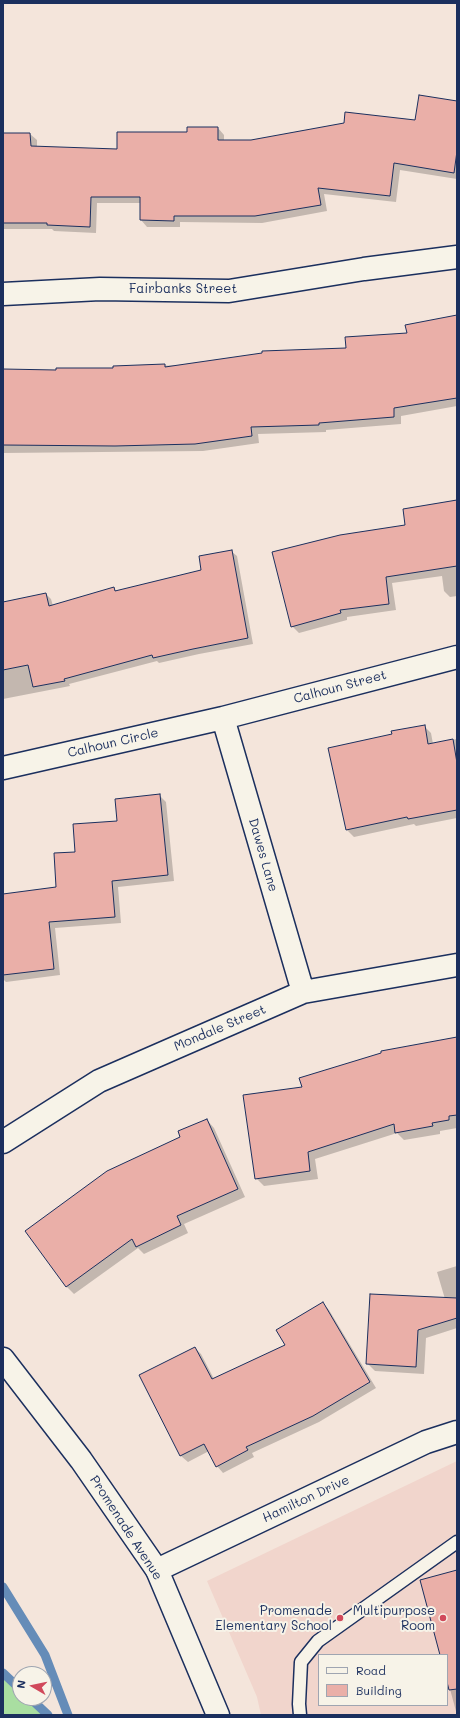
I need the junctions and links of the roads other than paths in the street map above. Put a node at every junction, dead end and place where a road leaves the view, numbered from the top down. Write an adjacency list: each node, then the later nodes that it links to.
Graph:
1 (457, 257): 2 (street, Fairbanks Street)
2 (3, 294)
3 (457, 657): 4 (street, Calhoun Street)
4 (222, 718): 5 (street, Calhoun Circle); 7 (street, Dawes Lane)
5 (3, 768)
6 (457, 965): 7 (street, Mondale Street)
7 (303, 992): 8 (street, Mondale Street)
8 (3, 1142)
9 (3, 1359): 12 (street, Promenade Avenue)
10 (457, 1432): 12 (street, Hamilton Drive)
11 (457, 1542): 14 (lane)
12 (157, 1570): 13 (street, Promenade Avenue)
13 (218, 1715)
14 (300, 1715)

